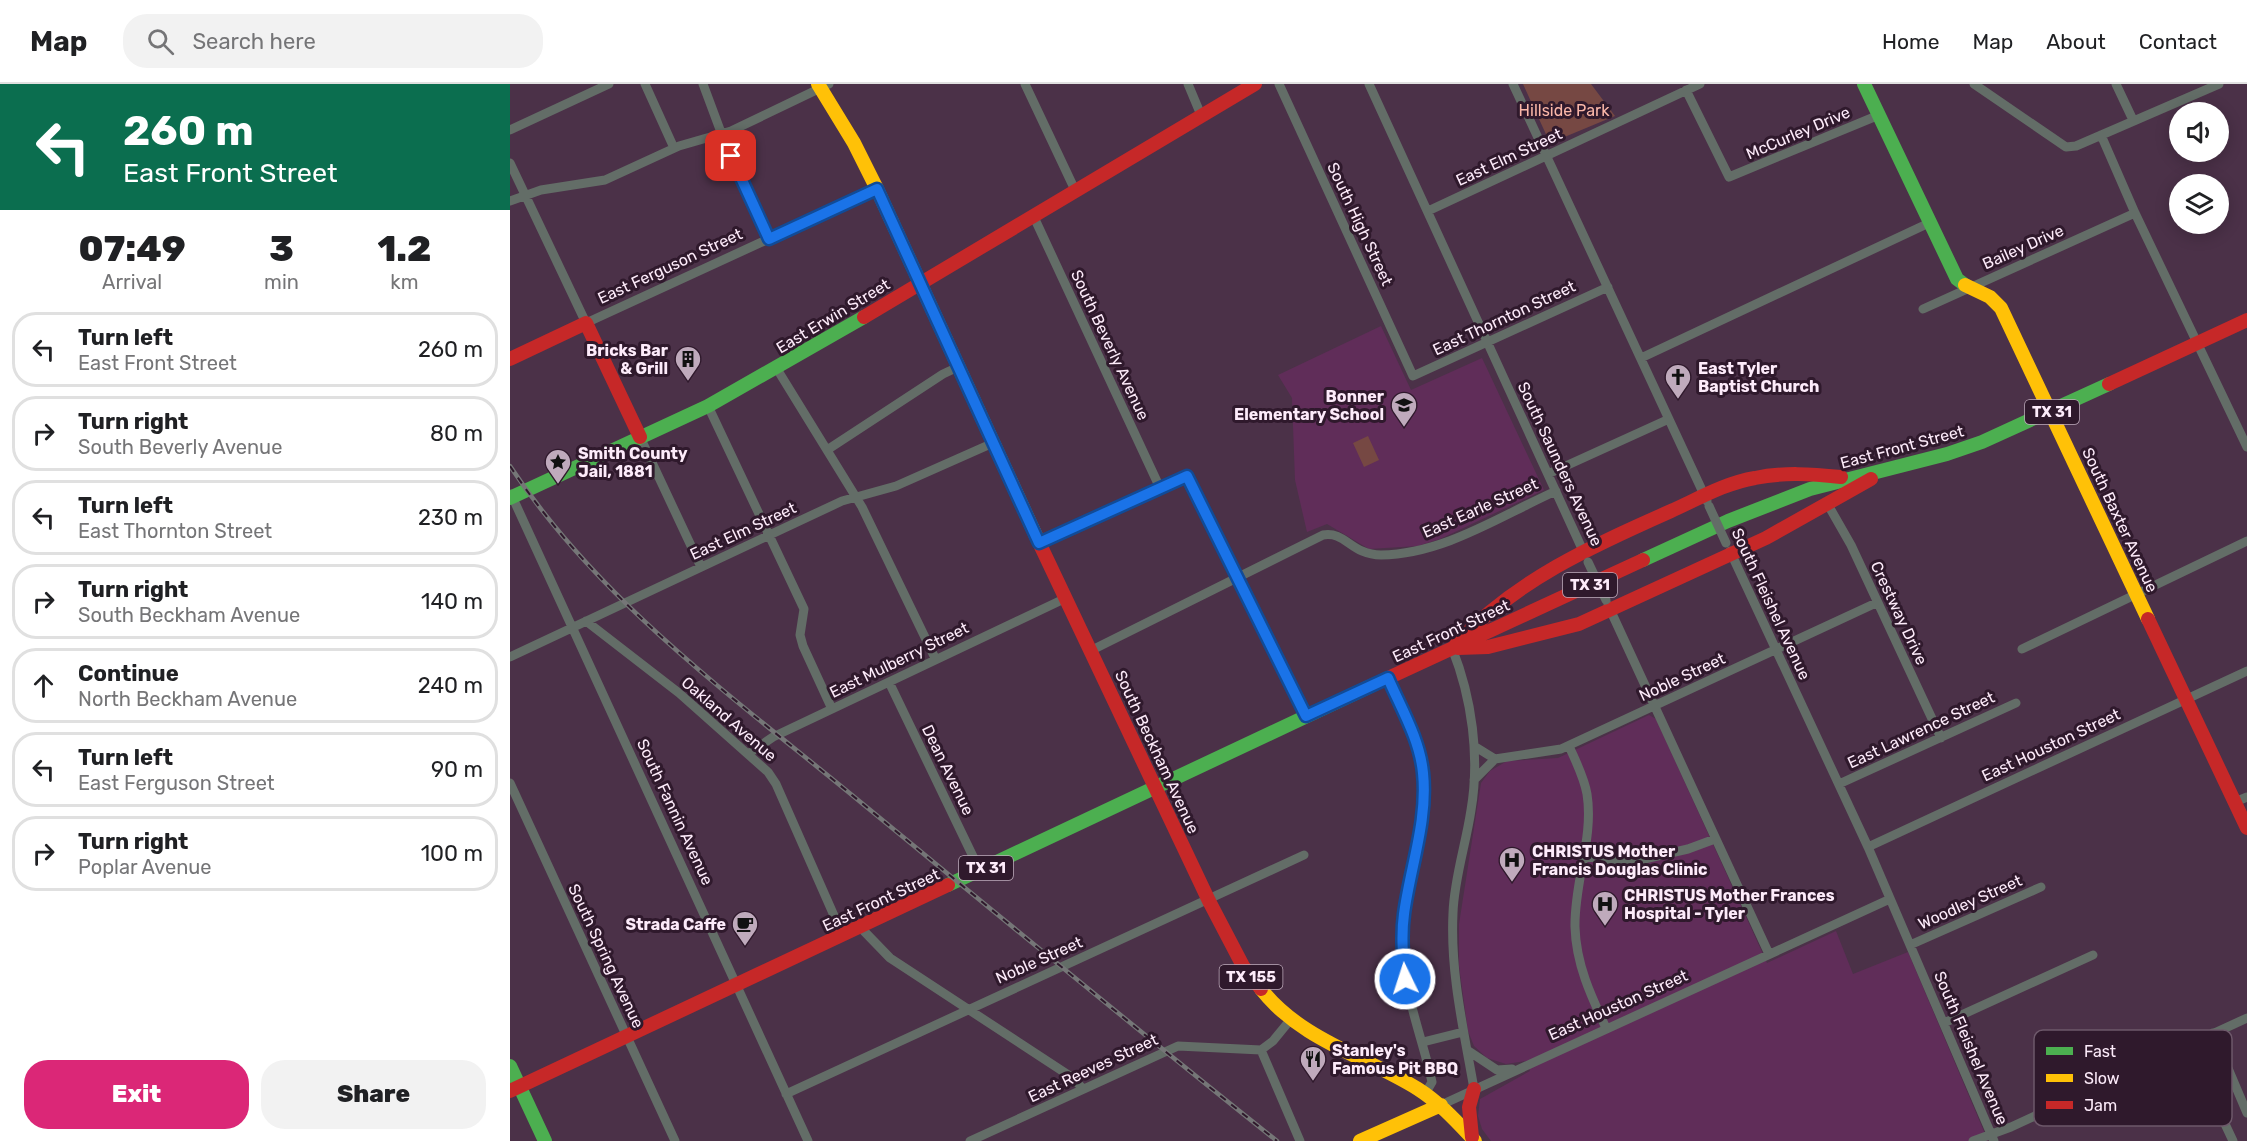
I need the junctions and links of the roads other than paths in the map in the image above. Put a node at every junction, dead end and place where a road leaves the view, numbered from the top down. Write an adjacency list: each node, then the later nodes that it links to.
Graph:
1 (609, 84): 21 (street)
2 (645, 84): 24 (street)
3 (703, 84): 22 (street)
4 (1025, 84): 28 (street)
5 (1188, 84): 18 (street)
6 (1255, 84): 18 (main road, East Erwin Street)
7 (1279, 84): 48 (street, South High Street)
8 (1369, 84): 31 (street, South Saunders Avenue)
9 (1513, 84): 25 (street, South Fleishel Avenue)
10 (1672, 84): 17 (street)
11 (1700, 84): 17 (street, East Elm Street)
12 (1864, 84): 19 (main road, South Baxter Avenue)
13 (1974, 84): 23 (street)
14 (2116, 84): 20 (street)
15 (2219, 84): 20 (street)
16 (822, 85): 22 (street); 27 (main road, South Beckham Avenue)
17 (1681, 92): 19 (street, McCurley Drive); 25 (street, East Elm Street)
18 (1202, 115): 28 (main road, East Erwin Street)
19 (1879, 115): 34 (main road, South Baxter Avenue)
20 (2133, 120): 23 (street)
21 (510, 130)
22 (722, 135): 24 (street); 35 (street)
23 (2101, 135): 32 (street)
24 (675, 148): 29 (street)
25 (1546, 156): 31 (street, East Elm Street); 37 (street, South Fleishel Avenue)
26 (510, 163): 29 (street)
27 (877, 189): 35 (street, East Ferguson Street); 36 (main road, South Beckham Avenue)
28 (1075, 190): 33 (main road, East Erwin Street)
29 (525, 194): 30 (street); 41 (street)
30 (510, 201)
31 (1428, 211): 42 (street, South Saunders Avenue)
32 (2135, 213): 38 (street, Bailey Drive); 43 (street)
33 (1033, 215): 36 (main road, East Erwin Street); 59 (street, South Beverly Avenue)
34 (1929, 223): 38 (main road, South Baxter Avenue); 44 (street)
35 (769, 239): 41 (street, East Ferguson Street)
36 (920, 282): 46 (main road, South Beckham Avenue); 47 (main road, East Erwin Street)
37 (1608, 287): 42 (street, East Thornton Street); 44 (street, South Fleishel Avenue)
38 (1968, 287): 39 (street, Bailey Drive); 50 (main road, South Baxter Avenue)
39 (1923, 309)
40 (2247, 320): 43 (main road, East Front Street / TX 31)
41 (586, 323): 45 (main road, East Ferguson Street); 52 (main road)
42 (1487, 343): 48 (street, East Thornton Street); 57 (street, South Saunders Avenue)
43 (2197, 343): 50 (main road, East Front Street / TX 31); 54 (street)
44 (1641, 358): 51 (street, South Fleishel Avenue)
45 (510, 359)
46 (958, 367): 53 (main road, South Beckham Avenue); 55 (street)
47 (777, 369): 49 (main road, East Erwin Street); 55 (street)
48 (1413, 376)
49 (708, 406): 52 (main road, East Erwin Street); 65 (street)
50 (2052, 412): 56 (main road, East Front Street / TX 31); 72 (main road, South Baxter Avenue)
51 (1669, 419): 57 (street, East Earle Street); 63 (street, South Fleishel Avenue)
52 (640, 437): 61 (main road, East Erwin Street); 70 (street)
53 (993, 443): 62 (street, East Elm Street); 67 (main road, South Beckham Avenue)
54 (2247, 447)
55 (827, 450): 62 (street)
56 (1907, 464): 58 (main road, East Front Street / TX 31); 64 (main road)
57 (1548, 474): 60 (street, South Saunders Avenue)
58 (1848, 477): 63 (main road); 78 (main road, East Front Street / TX 31)
59 (1160, 488): 67 (street); 71 (street)
60 (1556, 491): 69 (street, South Saunders Avenue); 71 (street, East Earle Street)
61 (511, 495): 77 (street, South Fannin Avenue)
62 (856, 496): 65 (street, East Elm Street); 83 (street)
63 (1707, 501): 68 (street, South Fleishel Avenue, bridge); 69 (main road)
64 (1827, 503): 68 (main road); 74 (street, Crestway Drive)
65 (770, 535): 70 (street, East Elm Street); 90 (street)
66 (2247, 541): 72 (street)
67 (1039, 543): 73 (main road, South Beckham Avenue)
68 (1729, 549): 75 (main road); 80 (street, South Fleishel Avenue)
69 (1586, 557): 75 (street, South Saunders Avenue, bridge); 78 (main road)
70 (700, 567): 76 (street, East Elm Street)
71 (1237, 580): 81 (street, East Earle Street); 91 (street)
72 (2137, 594): 79 (street); 87 (main road, South Baxter Avenue)
73 (1066, 598): 81 (main road, South Beckham Avenue); 83 (street, East Mulberry Street)
74 (1876, 603): 80 (street, Noble Street); 92 (street, Crestway Drive)
75 (1608, 605): 78 (main road); 89 (street, South Saunders Avenue)
76 (586, 621): 77 (street, East Elm Street); 95 (street, Oakland Avenue)
77 (573, 627): 82 (street, East Elm Street); 116 (street, South Fannin Avenue)
78 (1452, 648): 85 (main road, East Front Street / TX 31); 93 (street)
79 (2022, 649)
80 (1776, 650): 89 (street, Noble Street); 99 (street, South Fleishel Avenue)
81 (1090, 651): 100 (main road, South Beckham Avenue)
82 (510, 657)
83 (935, 658): 86 (street, East Mulberry Street)
84 (2247, 671): 87 (street, East Houston Street)
85 (1388, 678): 91 (main road, East Front Street / TX 31); 125 (street)
86 (889, 681): 90 (street, East Mulberry Street); 107 (street, Dean Avenue)
87 (2186, 699): 101 (main road, South Baxter Avenue); 104 (street, East Houston Street)
88 (2016, 703): 92 (street, East Lawrence Street)
89 (1655, 706): 94 (street, Noble Street); 103 (street, South Saunders Avenue)
90 (832, 709): 95 (street, East Mulberry Street)
91 (1306, 716): 100 (main road, East Front Street / TX 31)
92 (1941, 738): 99 (street, East Lawrence Street)
93 (1474, 746): 96 (street); 97 (street)
94 (1569, 746): 96 (street, Noble Street); 106 (street)
95 (748, 754): 112 (street, Oakland Avenue)
96 (1495, 759): 97 (street)
97 (1474, 780): 123 (street)
98 (510, 783): 124 (street, South Spring Avenue)
99 (1839, 784): 104 (street, South Fleishel Avenue)
100 (1156, 787): 107 (main road, East Front Street / TX 31); 110 (main road, South Beckham Avenue / TX 155)
101 (2241, 800): 102 (main road, South Baxter Avenue)
102 (2247, 828)
103 (1715, 839): 106 (street); 114 (street, South Saunders Avenue)
104 (1868, 847): 109 (street, South Fleishel Avenue)
105 (1304, 855): 110 (street, Noble Street)
106 (1584, 856): 121 (street)
107 (980, 871): 111 (main road, East Front Street / TX 31)
108 (2042, 887): 113 (street, Woodley Street)
109 (1890, 899): 113 (street, South Fleishel Avenue); 114 (street, East Houston Street)
110 (1209, 901): 117 (street, Noble Street); 119 (main road, South Beckham Avenue / TX 155)
111 (861, 928): 112 (main road, East Front Street / TX 31); 117 (street)
112 (843, 936): 116 (main road, East Front Street / TX 31)
113 (1910, 945): 120 (street, South Fleishel Avenue)
114 (1769, 954): 121 (street, East Houston Street)
115 (2093, 956): 120 (street)
116 (738, 985): 124 (main road, East Front Street / TX 31); 134 (street, South Fannin Avenue)
117 (967, 1009): 132 (street); 134 (street, Noble Street)
118 (2247, 1018): 122 (street)
119 (1291, 1019): 126 (street); 135 (main road, South Beckham Avenue / TX 155)
120 (1944, 1023): 140 (street, South Fleishel Avenue)
121 (1606, 1028): 129 (street, East Houston Street)
122 (2220, 1030)
123 (1463, 1032): 125 (street); 127 (street)
124 (627, 1037): 131 (main road, East Front Street / TX 31); 143 (street, South Spring Avenue)
125 (1423, 1042): 135 (street)
126 (1261, 1050): 132 (street, East Reeves Street); 146 (street)
127 (1467, 1050): 129 (street); 133 (street)
128 (510, 1066): 131 (main road)
129 (1516, 1069): 133 (street, East Houston Street)
130 (2232, 1078): 137 (street)
131 (515, 1089): 142 (main road)
132 (1083, 1089): 145 (street, East Reeves Street)
133 (1474, 1089): 136 (street, East Houston Street); 141 (main road)
134 (786, 1094): 144 (street, South Fannin Avenue)
135 (1425, 1094): 136 (main road, South Beckham Avenue / TX 155)
136 (1441, 1105): 141 (main road, South Beckham Avenue / TX 155); 147 (main road, East Houston Street)
137 (2247, 1113)
138 (2034, 1118): 140 (street)
139 (2226, 1126): 149 (street)
140 (1993, 1138): 148 (street)
141 (1474, 1139)
142 (545, 1141)
143 (675, 1141)
144 (808, 1141)
145 (970, 1141)
146 (1300, 1141)
147 (1360, 1141)
148 (1973, 1141)
149 (2233, 1141)

